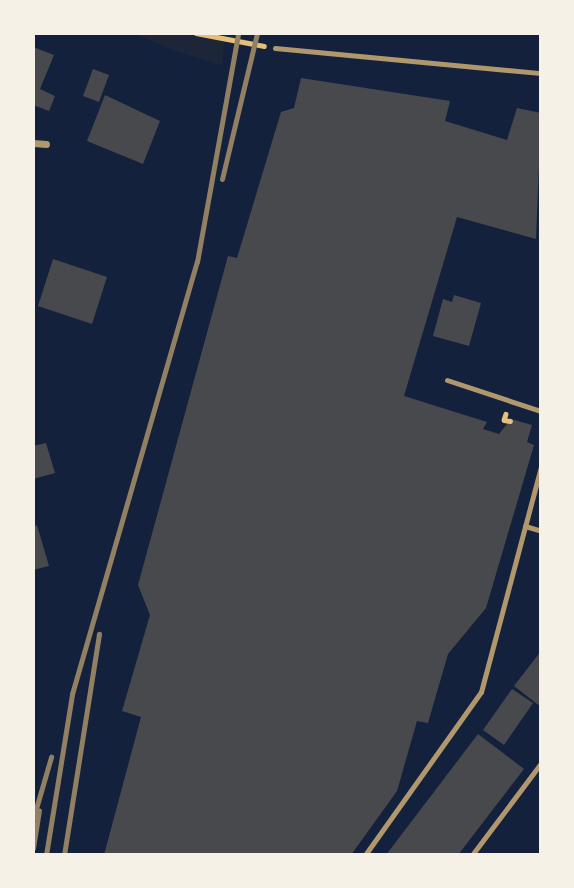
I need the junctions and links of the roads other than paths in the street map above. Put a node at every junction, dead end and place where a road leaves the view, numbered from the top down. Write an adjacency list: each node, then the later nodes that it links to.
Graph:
1 (275, 48): 2 (lane)
2 (541, 73)
3 (33, 143): 4 (street)
4 (46, 144)
5 (447, 380): 6 (lane)
6 (541, 411)
7 (541, 467): 8 (lane)
8 (525, 526): 9 (lane); 11 (lane)
9 (541, 531)
10 (541, 763): 12 (lane)
11 (365, 855)
12 (472, 855)

